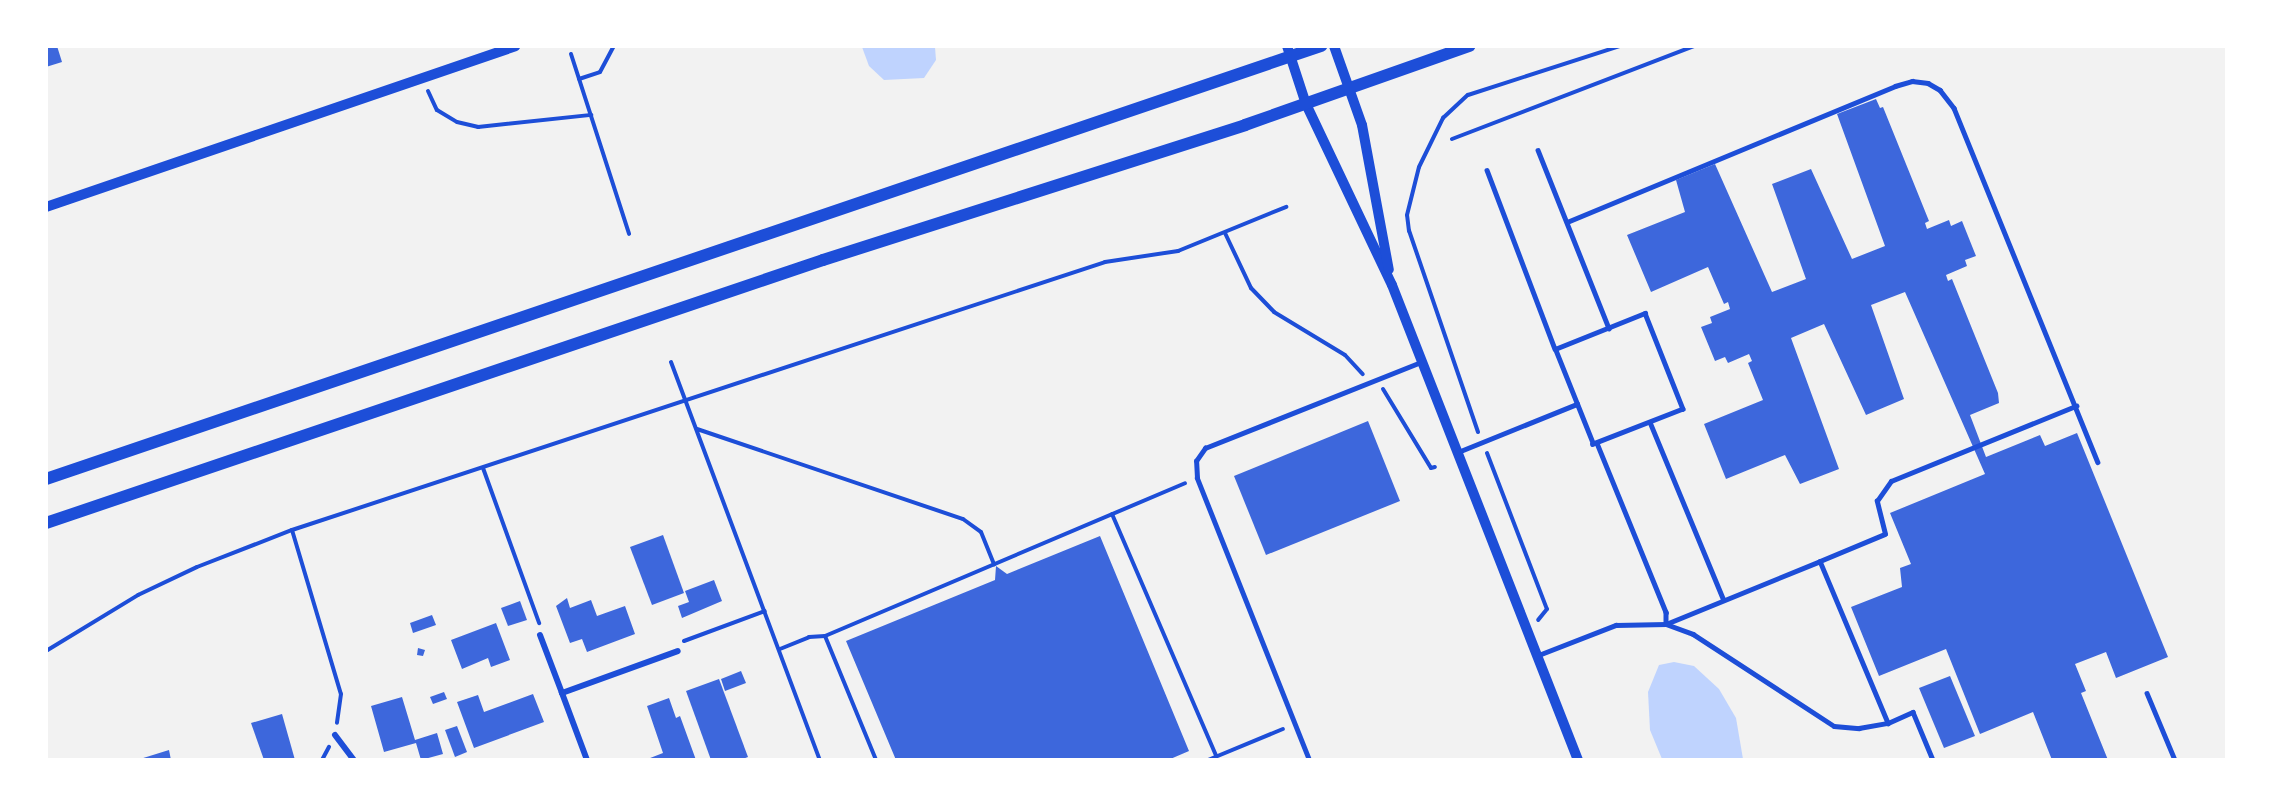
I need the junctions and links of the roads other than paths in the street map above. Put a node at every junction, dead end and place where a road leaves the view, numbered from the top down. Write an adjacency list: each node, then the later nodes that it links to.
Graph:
1 (515, 46): 10 (street)
2 (1321, 46): 5 (main road)
3 (1335, 46): 6 (street)
4 (1469, 46): 6 (main road)
5 (1289, 52): 7 (street); 22 (main road)
6 (1349, 88): 7 (main road); 12 (street)
7 (1306, 104): 12 (street); 23 (main road)
8 (1538, 150): 11 (lane)
9 (1487, 170): 14 (lane)
10 (46, 207)
11 (1567, 222): 13 (lane); 17 (lane)
12 (1392, 285): 15 (street)
13 (1609, 328): 14 (lane); 18 (lane)
14 (1555, 349): 16 (lane)
15 (1421, 362): 20 (street); 36 (lane)
16 (1577, 404): 19 (lane); 20 (lane)
17 (2076, 406): 21 (lane); 24 (lane)
18 (1650, 422): 19 (lane); 25 (lane)
19 (1597, 443): 26 (lane)
20 (1455, 453): 29 (street)
21 (2098, 462)
22 (46, 479)
23 (46, 523)
24 (1820, 561): 25 (lane); 32 (lane)
25 (1723, 598): 26 (lane)
26 (1666, 624): 29 (lane); 32 (lane)
27 (540, 635): 30 (street)
28 (678, 651): 30 (street)
29 (1536, 656): 37 (street)
30 (562, 693): 35 (street)
31 (2147, 693): 39 (lane)
32 (1888, 723): 38 (lane)
33 (335, 735): 34 (street)
34 (354, 759)
35 (586, 759)
36 (1309, 759)
37 (1578, 759)
38 (1933, 759)
39 (2175, 759)

